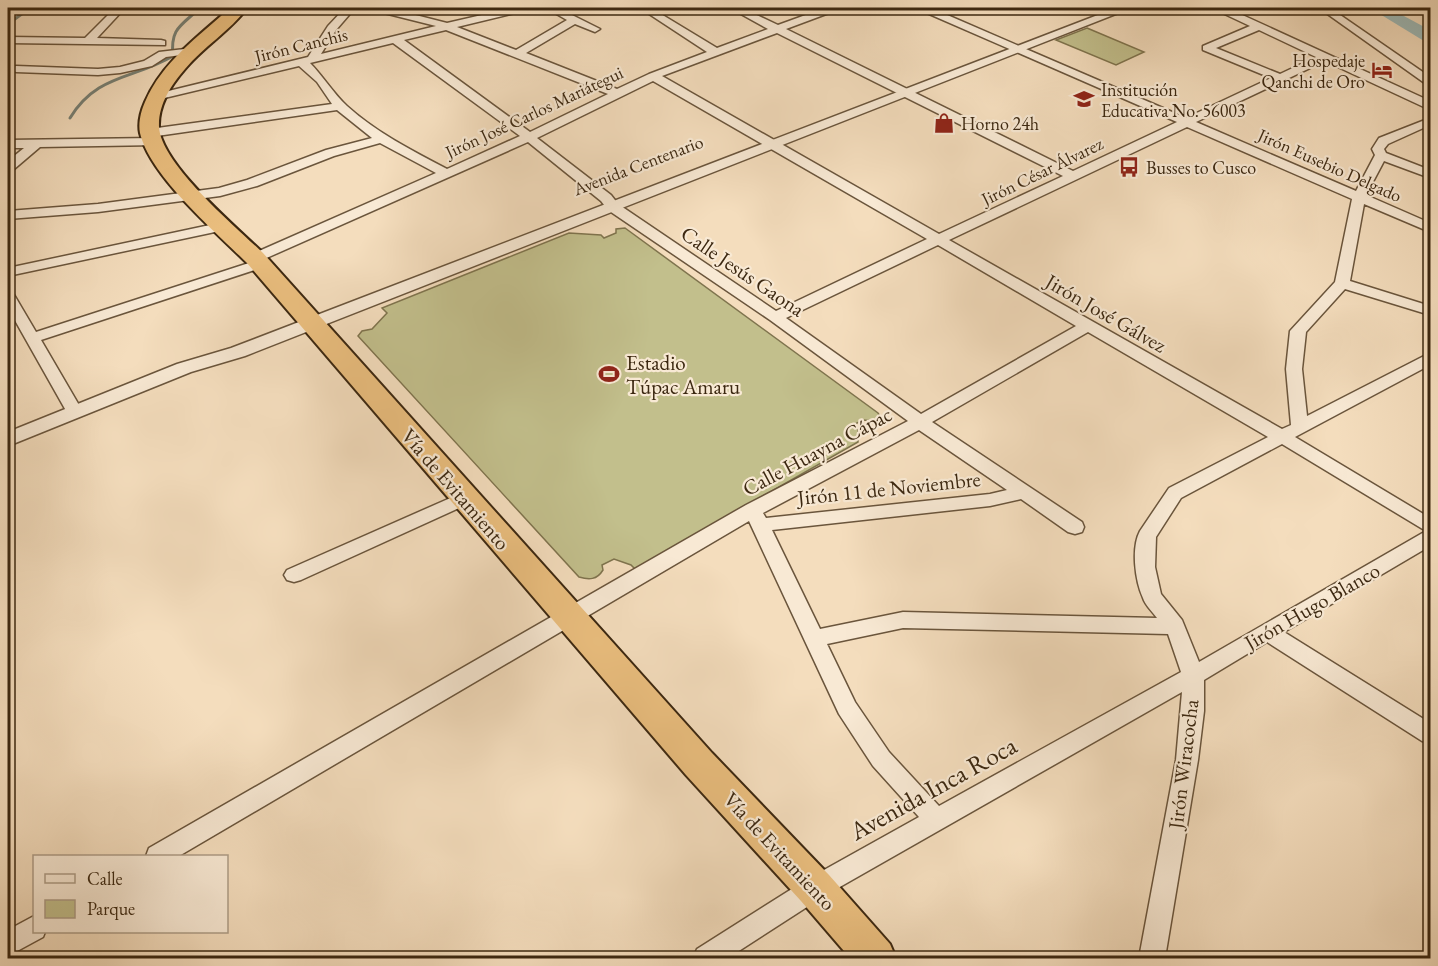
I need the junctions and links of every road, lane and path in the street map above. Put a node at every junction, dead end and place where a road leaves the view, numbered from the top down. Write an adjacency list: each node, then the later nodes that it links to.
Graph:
1 (120, 8): 23 (street)
2 (239, 8): 26 (highway)
3 (350, 8): 31 (street)
4 (375, 8): 17 (street)
5 (523, 8): 17 (street, Jirón Canchis)
6 (551, 8): 15 (street)
7 (645, 8): 27 (street)
8 (735, 8): 19 (street)
9 (833, 8): 19 (street, Jirón José Carlos Mariátegui)
10 (924, 8): 25 (street, Jirón Eusebio Delgado)
11 (1111, 8): 25 (street)
12 (1125, 8): 25 (street)
13 (1220, 8): 16 (street)
14 (1324, 8): 29 (street)
15 (574, 20): 18 (street); 28 (street)
16 (1259, 26): 30 (street); 35 (street)
17 (445, 27): 20 (street, Jirón Canchis); 28 (street)
18 (595, 29)
19 (778, 30): 27 (street, Jirón José Carlos Mariátegui); 37 (street)
20 (395, 39): 31 (street, Jirón Canchis); 45 (street, Calle Jesús Gaona)
21 (8, 40): 22 (street)
22 (40, 41): 23 (street); 33 (street)
23 (88, 41): 24 (street)
24 (161, 43)
25 (1014, 46): 37 (street); 42 (street, Jirón Eusebio Delgado)
26 (180, 52): 33 (street); 39 (highway)
27 (717, 53): 34 (street, Jirón José Carlos Mariátegui)
28 (517, 54): 38 (street)
29 (1392, 54): 32 (street); 36 (street)
30 (1326, 56): 35 (street, Jirón César Álvarez); 40 (street)
31 (307, 60): 39 (street, Jirón Canchis); 41 (street)
32 (1431, 69)
33 (12, 70)
34 (653, 76): 38 (street, Jirón José Carlos Mariátegui); 47 (street, Jirón José Gálvez)
35 (1278, 77): 42 (street, Jirón César Álvarez)
36 (1431, 82)
37 (901, 91): 47 (street); 54 (street)
38 (617, 93): 45 (street, Jirón José Carlos Mariátegui)
39 (156, 97): 44 (highway)
40 (1431, 105)
41 (340, 106): 44 (street); 46 (street)
42 (1186, 121): 54 (street, Jirón César Álvarez); 56 (street, Jirón Eusebio Delgado)
43 (1431, 121): 50 (street)
44 (152, 138): 49 (street); 55 (highway, Vía de Evitamiento)
45 (529, 138): 52 (street, Jirón José Carlos Mariátegui); 57 (street, Calle Jesús Gaona)
46 (381, 139): 52 (street); 55 (street)
47 (764, 142): 57 (street); 61 (street, Jirón José Gálvez)
48 (8, 144): 49 (street)
49 (36, 144): 51 (street)
50 (1381, 155): 53 (street); 56 (street)
51 (8, 167)
52 (445, 173): 62 (street, Jirón José Carlos Mariátegui)
53 (1431, 174)
54 (1072, 176): 61 (street, Jirón César Álvarez)
55 (193, 196): 58 (street); 59 (highway, Vía de Evitamiento)
56 (1359, 197): 60 (street, Jirón Eusebio Delgado); 64 (street)
57 (610, 203): 67 (street, Calle Jesús Gaona); 68 (street)
58 (8, 215)
59 (224, 226): 62 (highway, Vía de Evitamiento); 63 (street)
60 (1431, 228)
61 (939, 241): 67 (street, Jirón César Álvarez); 69 (street, Jirón José Gálvez)
62 (257, 261): 68 (highway, Vía de Evitamiento); 70 (street, Jirón José Carlos Mariátegui)
63 (8, 272)
64 (1342, 283): 66 (street); 74 (street)
65 (8, 296): 70 (street)
66 (1431, 311)
67 (775, 317): 73 (street, Calle Jesús Gaona)
68 (307, 319): 72 (street); 77 (highway, Vía de Evitamiento)
69 (1088, 326): 73 (street, Calle Huayna Cápac); 74 (street, Jirón José Gálvez)
70 (32, 338): 72 (street)
71 (1431, 359): 74 (street, Jirón Wiracocha)
72 (75, 412): 75 (street)
73 (920, 422): 76 (street, Calle Jesús Gaona); 78 (street, Calle Huayna Cápac)
74 (1292, 432): 80 (street, Jirón José Gálvez); 84 (street, Jirón Wiracocha)
75 (8, 439)
76 (1024, 492): 78 (street, Jirón 11 de Noviembre); 79 (street, Calle Jesús Gaona)
77 (464, 498): 82 (street); 83 (highway, Vía de Evitamiento)
78 (756, 517): 83 (street, Calle Huayna Cápac); 86 (street)
79 (1075, 526)
80 (1431, 526)
81 (1431, 537): 85 (street, Jirón Hugo Blanco)
82 (294, 575)
83 (568, 617): 90 (street, Calle Huayna Cápac); 91 (highway, Vía de Evitamiento)
84 (1175, 626): 86 (street); 87 (street, Jirón Wiracocha)
85 (1267, 632): 87 (street, Jirón Hugo Blanco); 88 (street)
86 (815, 638): 89 (street)
87 (1193, 676): 89 (street, Avenida Inca Roca); 96 (street, Jirón Wiracocha)
88 (1431, 734)
89 (936, 819): 91 (street, Avenida Inca Roca)
90 (160, 855)
91 (815, 888): 94 (street, Avenida Inca Roca); 95 (highway, Vía de Evitamiento)
92 (33, 929): 93 (street)
93 (8, 944)
94 (706, 958)
95 (876, 958)
96 (1152, 958)

